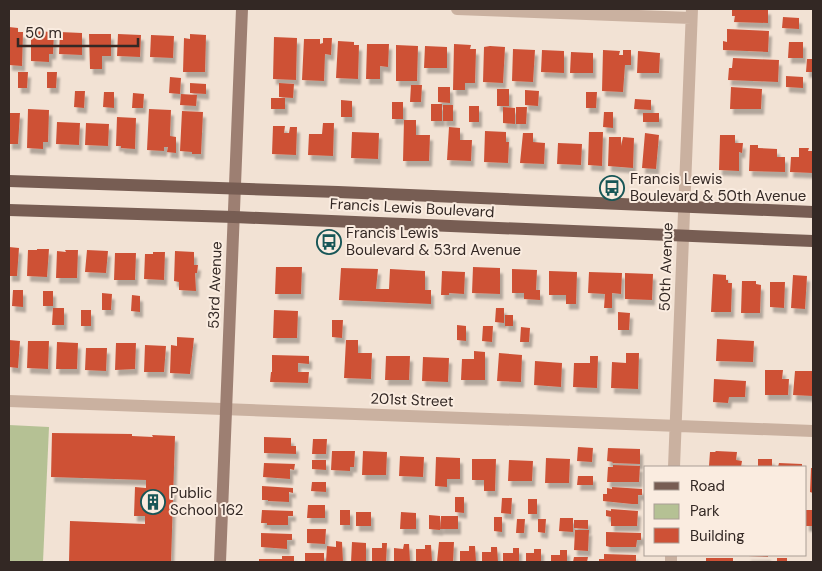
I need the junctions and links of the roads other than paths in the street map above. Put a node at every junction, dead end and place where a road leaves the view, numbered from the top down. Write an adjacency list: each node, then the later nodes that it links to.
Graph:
1 (242, 9): 6 (street, 53rd Avenue)
2 (457, 9): 3 (street)
3 (469, 9): 4 (street)
4 (692, 14): 7 (street, 50th Avenue)
5 (9, 180): 6 (main road, Francis Lewis Boulevard)
6 (235, 188): 7 (main road, Francis Lewis Boulevard); 10 (street, 53rd Avenue)
7 (685, 207): 9 (main road, Francis Lewis Boulevard); 11 (street, 50th Avenue)
8 (9, 210): 10 (main road, Francis Lewis Boulevard)
9 (813, 212)
10 (234, 216): 11 (main road, Francis Lewis Boulevard); 14 (street, 53rd Avenue)
11 (684, 236): 12 (main road, Francis Lewis Boulevard); 15 (street, 50th Avenue)
12 (813, 241)
13 (9, 402): 14 (street, 201st Street)
14 (226, 410): 15 (street, 201st Street); 18 (street, 53rd Avenue)
15 (676, 426): 16 (street, 201st Street); 17 (street, 50th Avenue)
16 (813, 431)
17 (674, 466)
18 (220, 562)

